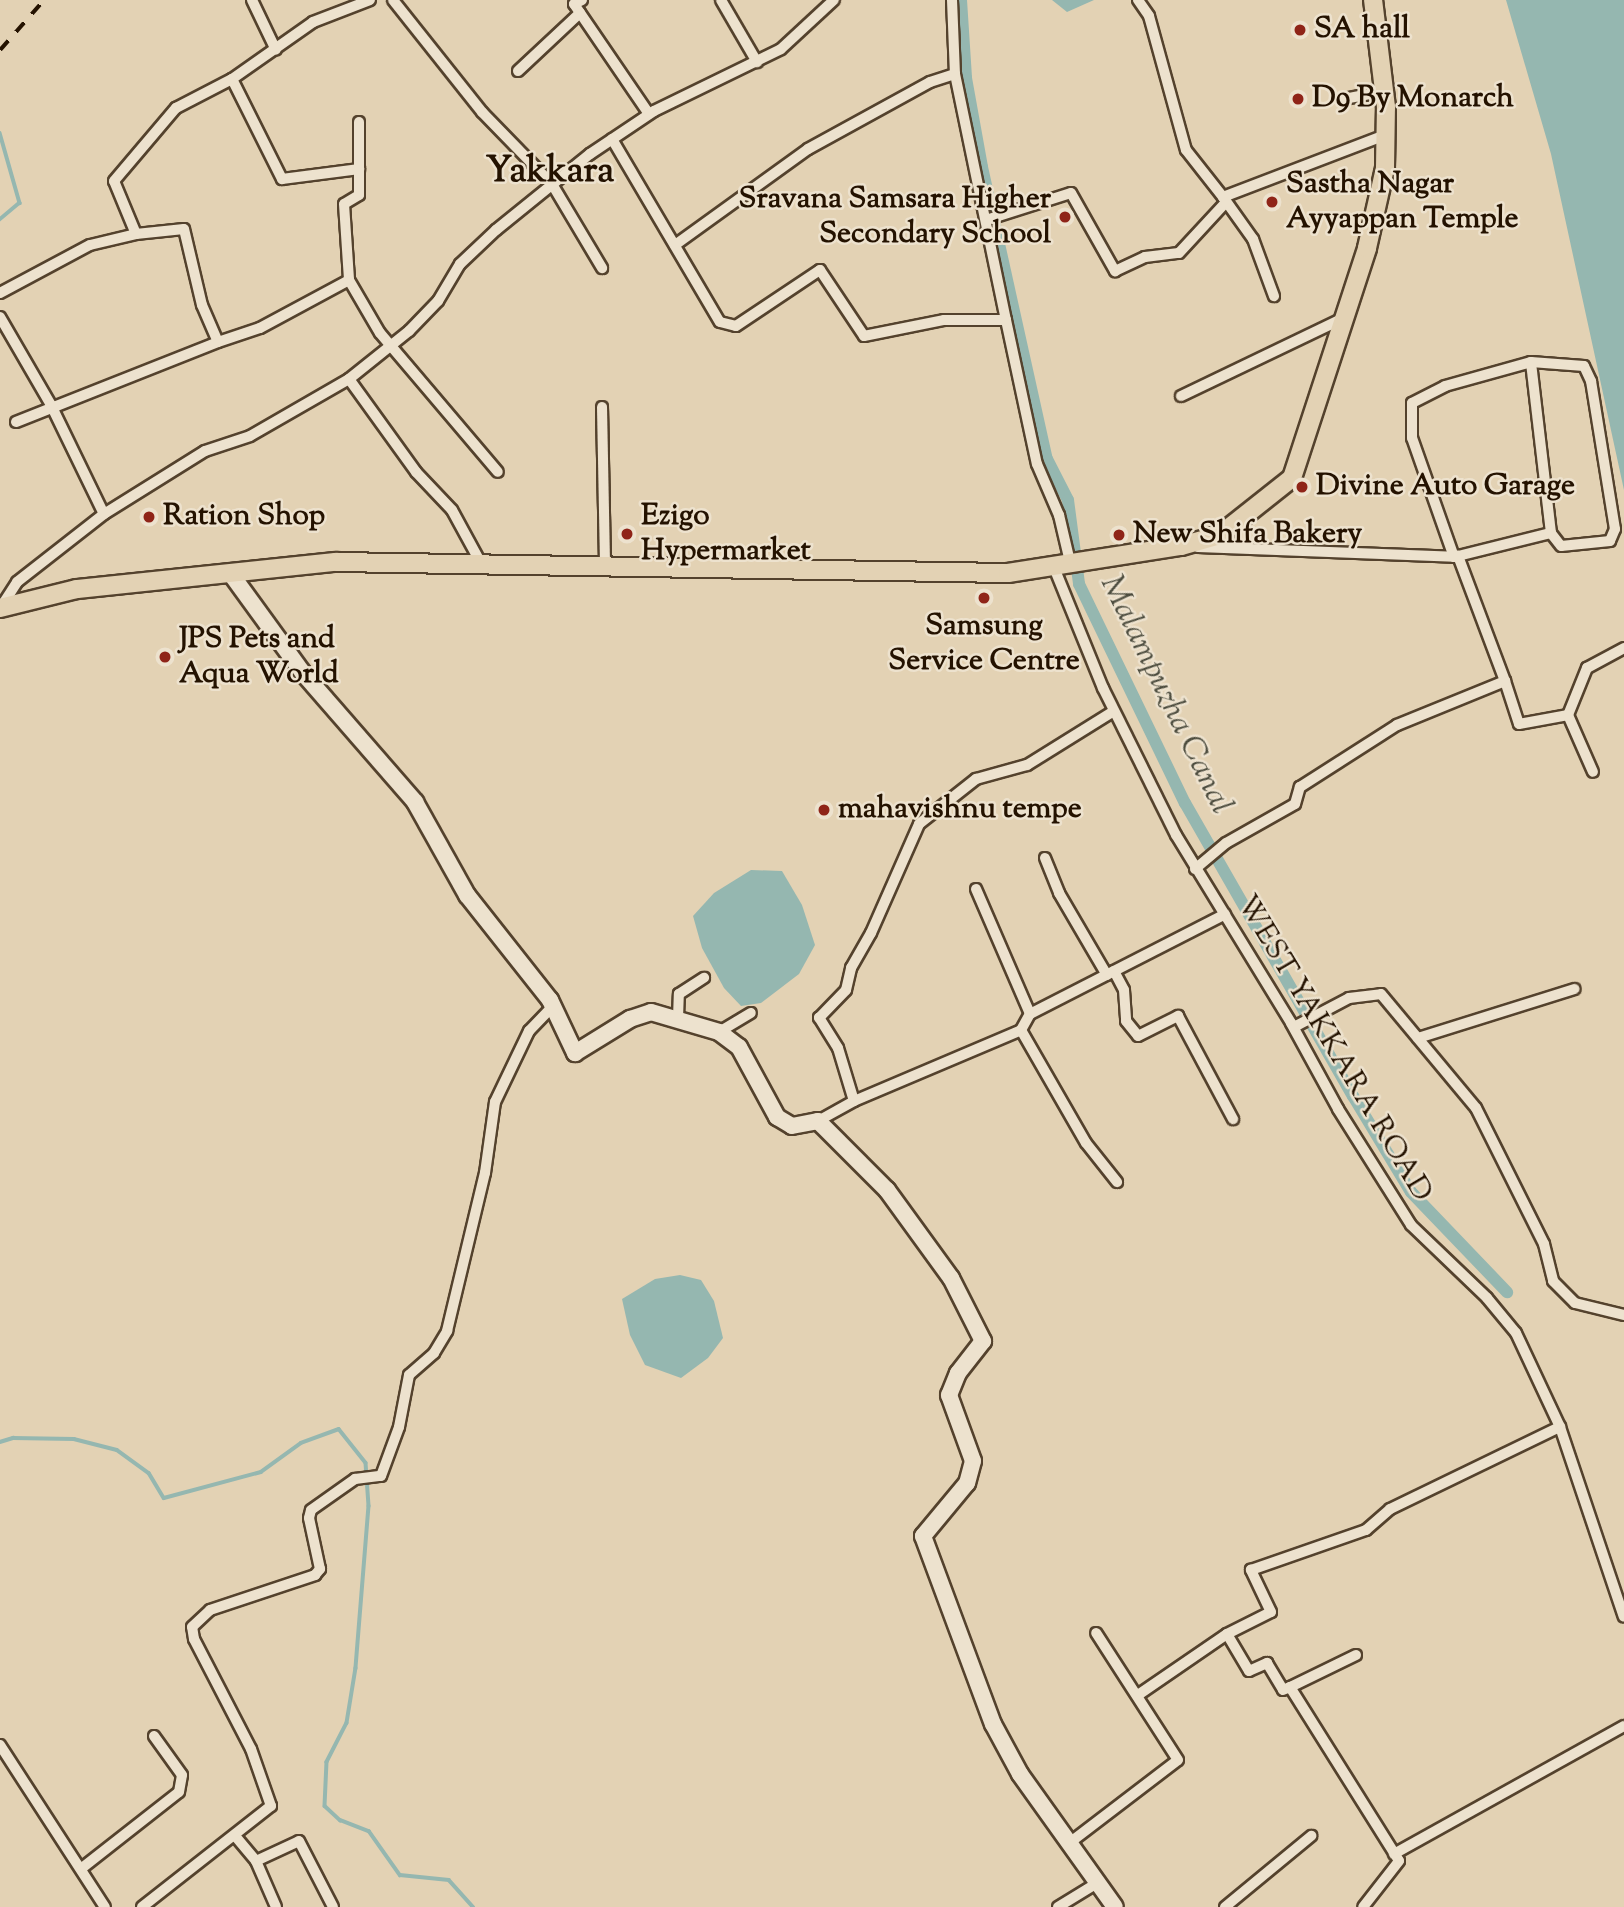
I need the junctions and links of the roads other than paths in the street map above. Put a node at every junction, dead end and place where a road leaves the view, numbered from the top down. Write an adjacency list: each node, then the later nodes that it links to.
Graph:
1 (252, 0): 11 (street)
2 (370, 0): 11 (street)
3 (393, 0): 23 (street)
4 (582, 0): 10 (street)
5 (721, 0): 12 (street)
6 (834, 0): 12 (street)
7 (952, 0): 14 (street, WEST YAKKARA ROAD)
8 (1138, 0): 24 (street)
9 (1373, 0): 16 (main road)
10 (580, 13): 13 (street); 18 (street)
11 (276, 50): 15 (street)
12 (757, 62): 18 (street)
13 (518, 71)
14 (955, 74): 25 (street, WEST YAKKARA ROAD); 27 (street)
15 (232, 79): 22 (street); 26 (street)
16 (1385, 90): 17 (street); 20 (main road)
17 (1343, 99)
18 (649, 114): 21 (street)
19 (359, 122): 22 (street)
20 (1385, 135): 24 (street); 33 (main road)
21 (612, 139): 23 (street); 27 (street)
22 (359, 169): 29 (street)
23 (552, 184): 28 (street); 36 (street)
24 (1225, 199): 25 (street); 31 (street)
25 (986, 220): 34 (street, WEST YAKKARA ROAD)
26 (136, 234): 30 (street); 35 (street)
27 (675, 245): 34 (street)
28 (602, 268)
29 (349, 280): 35 (street); 36 (street)
30 (0, 293)
31 (1273, 296)
32 (0, 317): 40 (street)
33 (1344, 318): 39 (street); 46 (main road)
34 (1006, 320): 48 (street, WEST YAKKARA ROAD)
35 (218, 342): 40 (street)
36 (393, 347): 38 (street); 43 (street)
37 (1531, 362): 45 (street); 45 (street); 47 (street)
38 (349, 379): 44 (street); 49 (street)
39 (1181, 396)
40 (51, 405): 42 (street); 44 (street)
41 (602, 407): 50 (street)
42 (16, 422)
43 (498, 472)
44 (104, 514): 52 (street)
45 (1551, 533): 47 (street)
46 (1181, 546): 47 (street); 48 (main road)
47 (1456, 556): 54 (street)
48 (1068, 562): 50 (main road); 55 (street, WEST YAKKARA ROAD)
49 (482, 565): 50 (main road); 51 (main road)
50 (606, 566)
51 (231, 574): 52 (main road); 65 (street)
52 (1, 607)
53 (1624, 648): 56 (street)
54 (1505, 681): 56 (street); 59 (street)
55 (1114, 711): 59 (street, WEST YAKKARA ROAD); 73 (street)
56 (1568, 715): 57 (street)
57 (1593, 772)
58 (1045, 859): 62 (street)
59 (1195, 869): 61 (street, WEST YAKKARA ROAD)
60 (976, 889): 67 (street)
61 (1225, 914): 62 (street); 69 (street, WEST YAKKARA ROAD)
62 (1110, 973): 67 (street); 74 (street)
63 (704, 978): 68 (street)
64 (1574, 989): 72 (street)
65 (553, 1006): 68 (street); 89 (street)
66 (751, 1013): 71 (street)
67 (1030, 1014): 70 (street)
68 (678, 1018): 71 (street)
69 (1294, 1027): 72 (street); 78 (street, WEST YAKKARA ROAD)
70 (1021, 1030): 73 (street); 76 (street)
71 (719, 1032): 75 (street)
72 (1418, 1038): 77 (street)
73 (854, 1101): 75 (street)
74 (1234, 1119)
75 (818, 1121): 90 (street)
76 (1117, 1182)
77 (1624, 1315)
78 (1560, 1427): 79 (street, WEST YAKKARA ROAD); 81 (street)
79 (1624, 1617)
80 (1096, 1633): 84 (street)
81 (1227, 1633): 83 (street); 84 (street)
82 (1356, 1655): 83 (street)
83 (1290, 1687): 91 (street)
84 (1138, 1695): 90 (street)
85 (1624, 1726): 91 (street)
86 (155, 1736): 93 (street)
87 (0, 1745): 93 (street)
88 (1311, 1836): 101 (street)
89 (236, 1837): 92 (street); 95 (street)
90 (1068, 1844): 94 (street)
91 (1395, 1854): 102 (street)
92 (256, 1861): 97 (street); 98 (street)
93 (82, 1868): 96 (street)
94 (1097, 1883): 99 (street); 100 (street)
95 (146, 1906)
96 (104, 1907)
97 (276, 1907)
98 (333, 1907)
99 (1058, 1907)
100 (1115, 1907)
101 (1225, 1907)
102 (1363, 1907)

